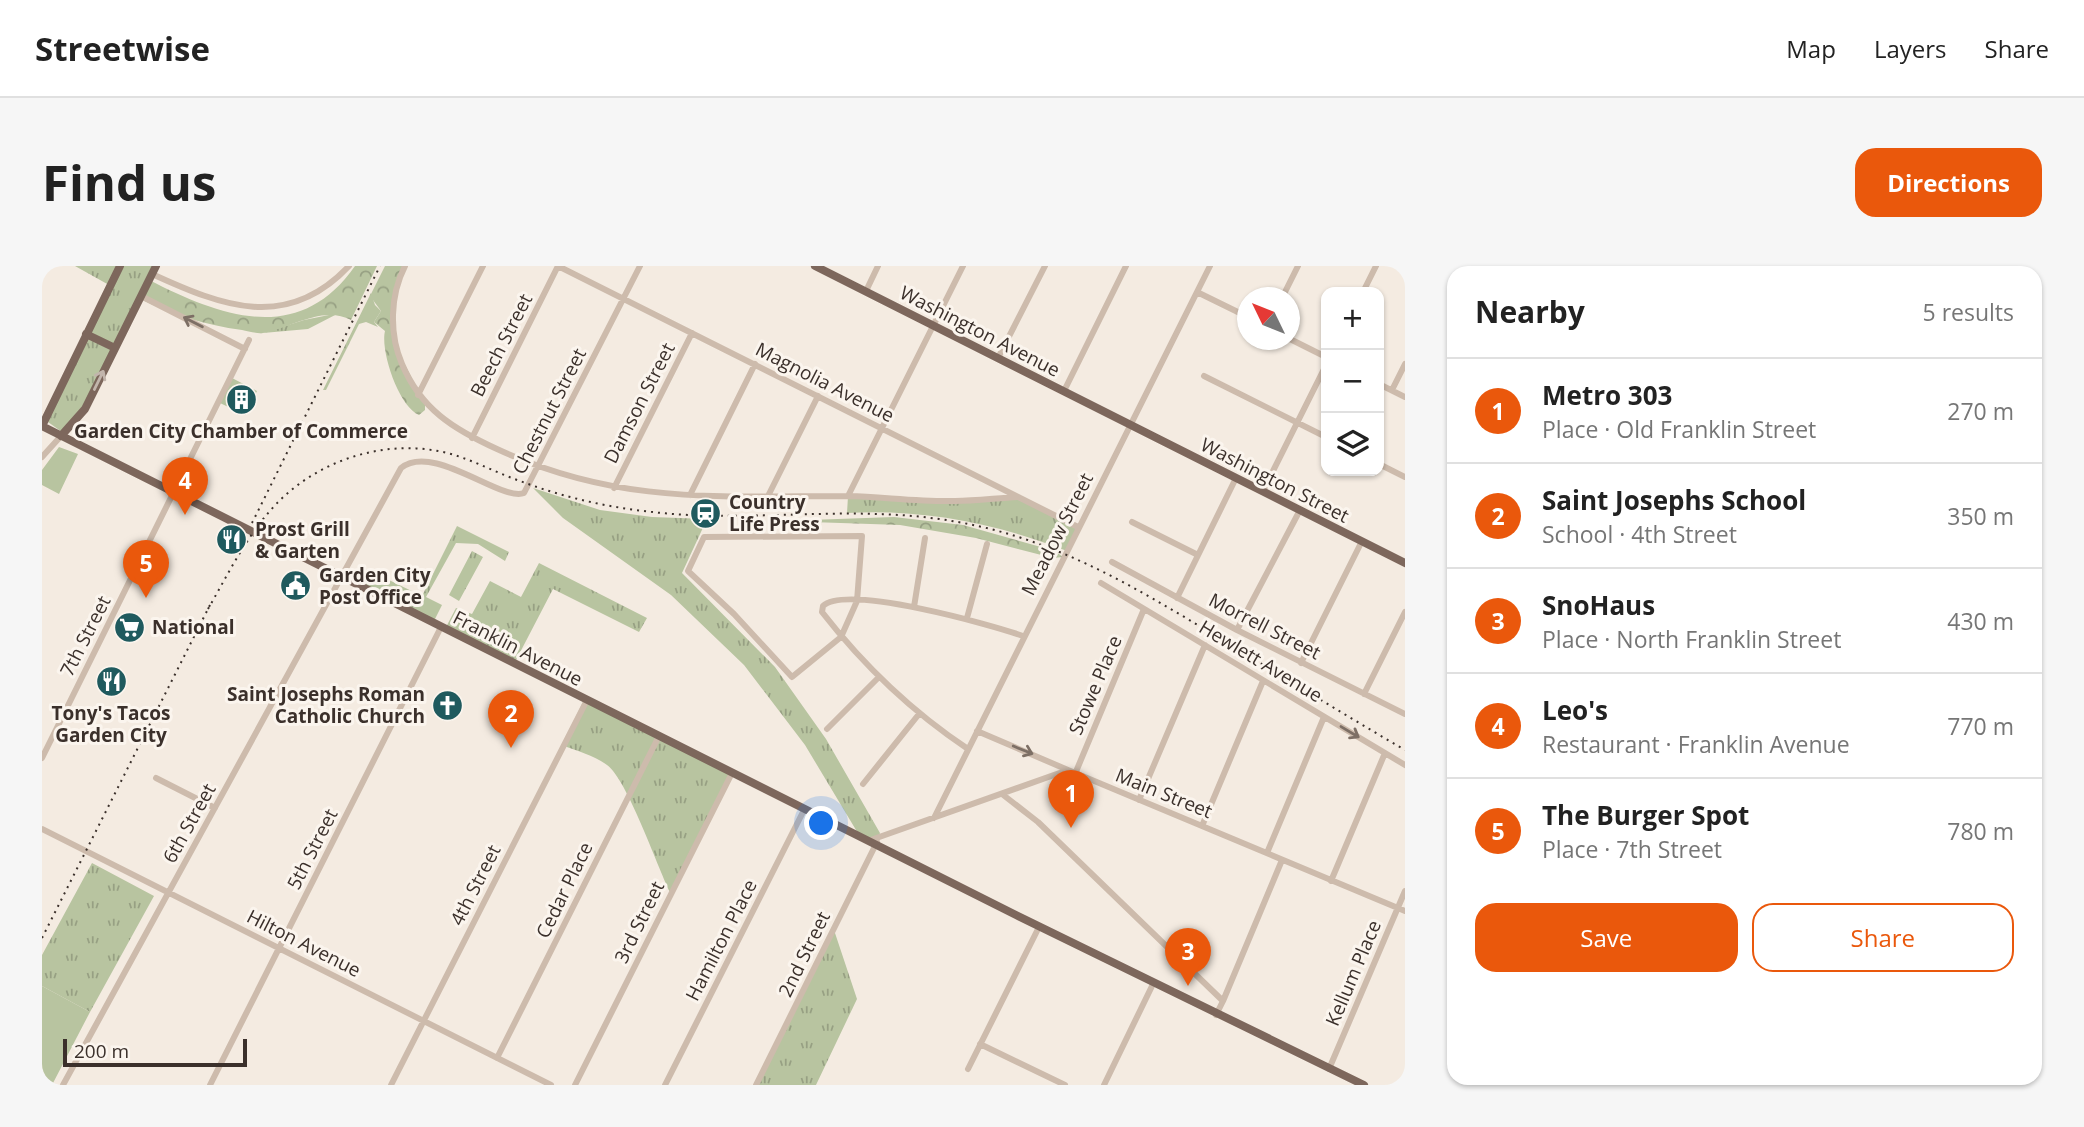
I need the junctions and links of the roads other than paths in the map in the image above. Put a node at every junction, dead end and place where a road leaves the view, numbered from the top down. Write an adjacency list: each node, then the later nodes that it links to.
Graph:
1 (120, 266): 25 (main road)
2 (349, 266): 15 (street)
3 (405, 266): 39 (street)
4 (483, 266): 39 (street)
5 (558, 266): 21 (street, Magnolia Avenue); 48 (street, Beech Street)
6 (640, 266): 21 (street, Chestnut Street)
7 (815, 266): 18 (main road, Washington Avenue)
8 (878, 266): 18 (street)
9 (963, 266): 23 (street)
10 (1045, 266): 31 (street)
11 (1126, 266): 38 (street)
12 (1210, 266): 19 (street, Meadow Street)
13 (1298, 266): 16 (street)
14 (1376, 266): 17 (street)
15 (154, 270): 20 (main road)
16 (1288, 287)
17 (1366, 287)
18 (866, 291): 23 (main road, Washington Avenue)
19 (1197, 292): 22 (street); 43 (street, Meadow Street)
20 (141, 296): 28 (main road); 29 (street, one-way to 20)
21 (624, 299): 24 (street, Magnolia Avenue); 51 (street, Chestnut Street)
22 (1237, 312)
23 (933, 326): 31 (main road, Washington Avenue); 45 (street)
24 (692, 333): 33 (street, Magnolia Avenue); 55 (street, Damson Street)
25 (86, 334): 28 (main road); 44 (main road)
26 (249, 340): 29 (street, 7th Street)
27 (1300, 344): 30 (street)
28 (115, 348): 47 (main road, one-way to 28)
29 (245, 349): 57 (street, 7th Street)
30 (1321, 355)
31 (998, 358): 38 (main road, Washington Avenue)
32 (1405, 364): 37 (street)
33 (755, 365): 40 (street, Magnolia Avenue); 58 (street)
34 (1321, 375): 42 (street)
35 (1204, 376): 42 (street)
36 (1384, 386): 37 (street)
37 (1392, 390): 41 (street)
38 (1064, 391): 43 (main road, Washington Avenue)
39 (418, 395): 48 (street)
40 (818, 396): 45 (street, Magnolia Avenue); 59 (street)
41 (1405, 397)
42 (1297, 422): 46 (street); 56 (street)
43 (1131, 425): 53 (main road, Washington Street); 65 (street, Meadow Street)
44 (42, 428): 47 (main road, Franklin Avenue)
45 (882, 428): 54 (street, Magnolia Avenue); 60 (street)
46 (1321, 434)
47 (61, 436): 49 (street); 57 (main road, Franklin Avenue)
48 (472, 438): 51 (street)
49 (42, 457)
50 (1384, 466): 52 (street)
51 (537, 468): 55 (street); 72 (street, Chestnut Street)
52 (1405, 477)
53 (1236, 478): 56 (main road, Washington Street); 69 (street)
54 (992, 484): 61 (street, Magnolia Avenue); 62 (street)
55 (614, 488): 58 (street)
56 (1263, 491): 63 (main road, Washington Street)
57 (174, 492): 72 (main road, Franklin Avenue); 98 (street, 7th Street)
58 (690, 495): 59 (street)
59 (768, 496): 60 (street)
60 (848, 496): 62 (street)
61 (1018, 497): 62 (street); 65 (street, Magnolia Avenue)
62 (986, 499)
63 (1300, 510): 67 (main road, Washington Street); 81 (street)
64 (1132, 522): 69 (street)
65 (1078, 527): 82 (street, Meadow Street)
66 (925, 538): 76 (street)
67 (1362, 541): 71 (main road, Washington Street); 85 (street)
68 (987, 544): 79 (street)
69 (1198, 555): 74 (street)
70 (1112, 562): 74 (street, Morrell Street)
71 (1405, 563)
72 (342, 577): 80 (main road, Franklin Avenue); 106 (street, 6th Street)
73 (1101, 583): 77 (street, Hewlett Avenue)
74 (1177, 598): 81 (street, Morrell Street)
75 (857, 601): 76 (street); 83 (street); 83 (street); 83 (street)
76 (914, 607): 79 (street)
77 (1144, 609): 84 (street, Hewlett Avenue); 100 (street, Stowe Place)
78 (1405, 612): 88 (street)
79 (967, 618): 82 (street)
80 (441, 626): 89 (main road, Franklin Avenue); 120 (street, 5th Street)
81 (1237, 630): 85 (street, Morrell Street)
82 (1023, 636): 94 (street, Meadow Street)
83 (841, 637): 86 (street)
84 (1205, 645): 87 (street, Hewlett Avenue); 105 (street)
85 (1301, 663): 88 (street, Morrell Street)
86 (878, 677): 90 (street); 93 (street)
87 (1263, 681): 92 (street, Hewlett Avenue); 109 (street)
88 (1364, 694): 91 (street, Morrell Street)
89 (587, 700): 95 (main road, Franklin Avenue); 124 (street, 4th Street)
90 (919, 714): 96 (street); 103 (street)
91 (1405, 714)
92 (1324, 717): 97 (street, Hewlett Avenue, one-way to 97); 112 (street)
93 (827, 729)
94 (977, 731): 96 (street, Meadow Street); 100 (street, Main Street, one-way to 100)
95 (659, 736): 101 (main road, Franklin Avenue); 126 (street, Cedar Place)
96 (968, 749): 108 (street, Meadow Street)
97 (1385, 753): 99 (street, Hewlett Avenue); 114 (street)
98 (42, 758)
99 (1405, 765)
100 (1072, 772): 104 (street); 105 (street, Main Street)
101 (732, 773): 107 (main road, Franklin Avenue); 133 (street, 3rd Street)
102 (156, 778): 106 (street)
103 (863, 784)
104 (1002, 794): 108 (street); 122 (street)
105 (1139, 800): 109 (street, Main Street)
106 (215, 808): 116 (street, 6th Street)
107 (804, 810): 111 (main road, Franklin Avenue); 134 (street, Hamilton Place)
108 (934, 818): 111 (street)
109 (1202, 826): 112 (street, Main Street)
110 (42, 829): 116 (street, Hilton Avenue)
111 (874, 841): 119 (main road, Franklin Avenue); 135 (street, 2nd Street)
112 (1267, 853): 113 (street, Main Street)
113 (1282, 860): 114 (street, Main Street); 122 (street)
114 (1331, 881): 117 (street, Main Street)
115 (1405, 891): 117 (street, Kellum Place)
116 (169, 892): 120 (street, Hilton Avenue); 129 (street, 6th Street)
117 (1398, 908): 118 (street, Main Street); 128 (street, Kellum Place)
118 (1405, 911)
119 (1039, 927): 121 (main road, Franklin Avenue); 125 (street)
120 (279, 948): 124 (street, Hilton Avenue); 130 (street, 5th Street)
121 (1153, 984): 123 (main road, Franklin Avenue); 137 (street)
122 (1223, 1000): 123 (street)
123 (1216, 1015): 128 (main road, Franklin Avenue)
124 (424, 1021): 126 (street, Hilton Avenue); 131 (street, 4th Street)
125 (980, 1044): 127 (street); 136 (street)
126 (498, 1058): 132 (street, Hilton Avenue)
127 (968, 1069)
128 (1329, 1069): 138 (main road, Franklin Avenue)
129 (63, 1085)
130 (210, 1085)
131 (391, 1085)
132 (551, 1085)
133 (575, 1085)
134 (665, 1085)
135 (756, 1085)
136 (1065, 1085)
137 (1104, 1085)
138 (1364, 1085)

